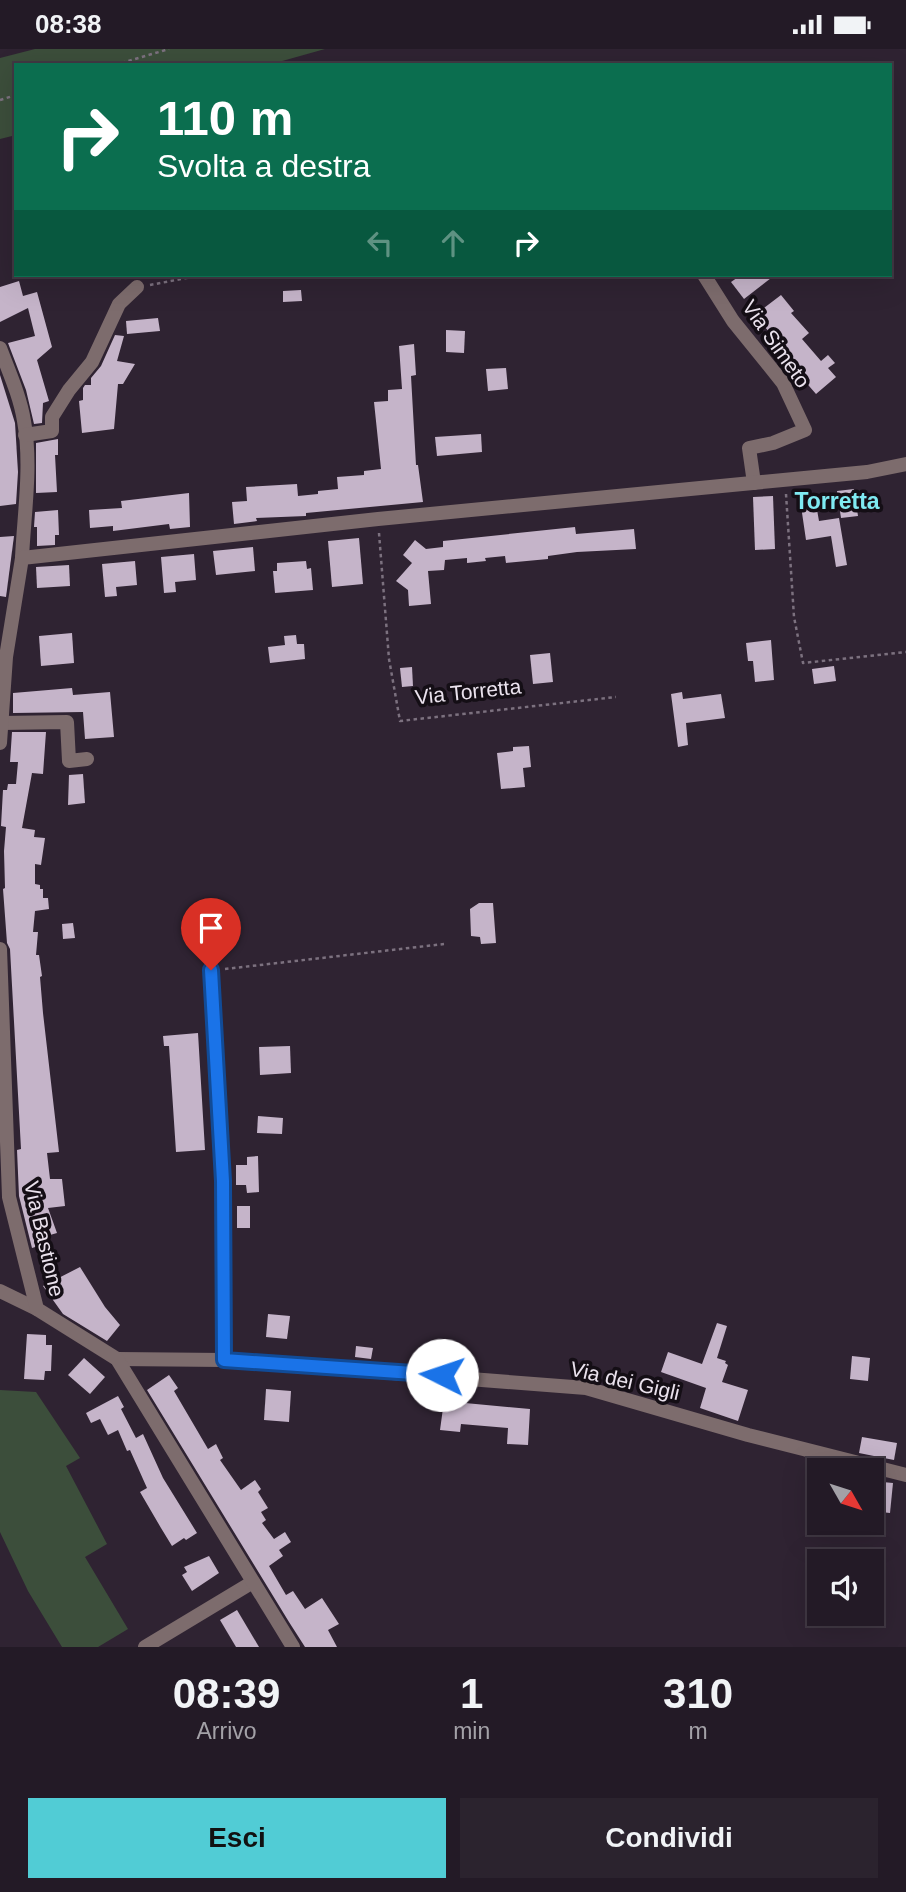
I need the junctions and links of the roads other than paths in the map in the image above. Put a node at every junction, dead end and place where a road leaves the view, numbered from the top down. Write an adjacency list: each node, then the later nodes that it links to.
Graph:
1 (705, 277): 6 (street, Via Simeto)
2 (136, 287): 4 (street)
3 (0, 348): 4 (street)
4 (25, 435): 7 (street)
5 (906, 464): 6 (street)
6 (754, 483): 7 (street)
7 (22, 558): 8 (street)
8 (2, 723): 9 (street); 10 (street)
9 (0, 743)
10 (87, 759)
11 (0, 949): 14 (street, Via Bastione)
12 (211, 970): 16 (street)
13 (0, 1291): 14 (street)
14 (37, 1310): 15 (street, Via Bastione)
15 (117, 1359): 16 (street, Via dei Gigli); 18 (street, Via Bastione)
16 (224, 1360): 17 (street, Via dei Gigli)
17 (906, 1475)
18 (253, 1582): 19 (street); 20 (street, Via Bastione)
19 (145, 1647)
20 (293, 1647)

